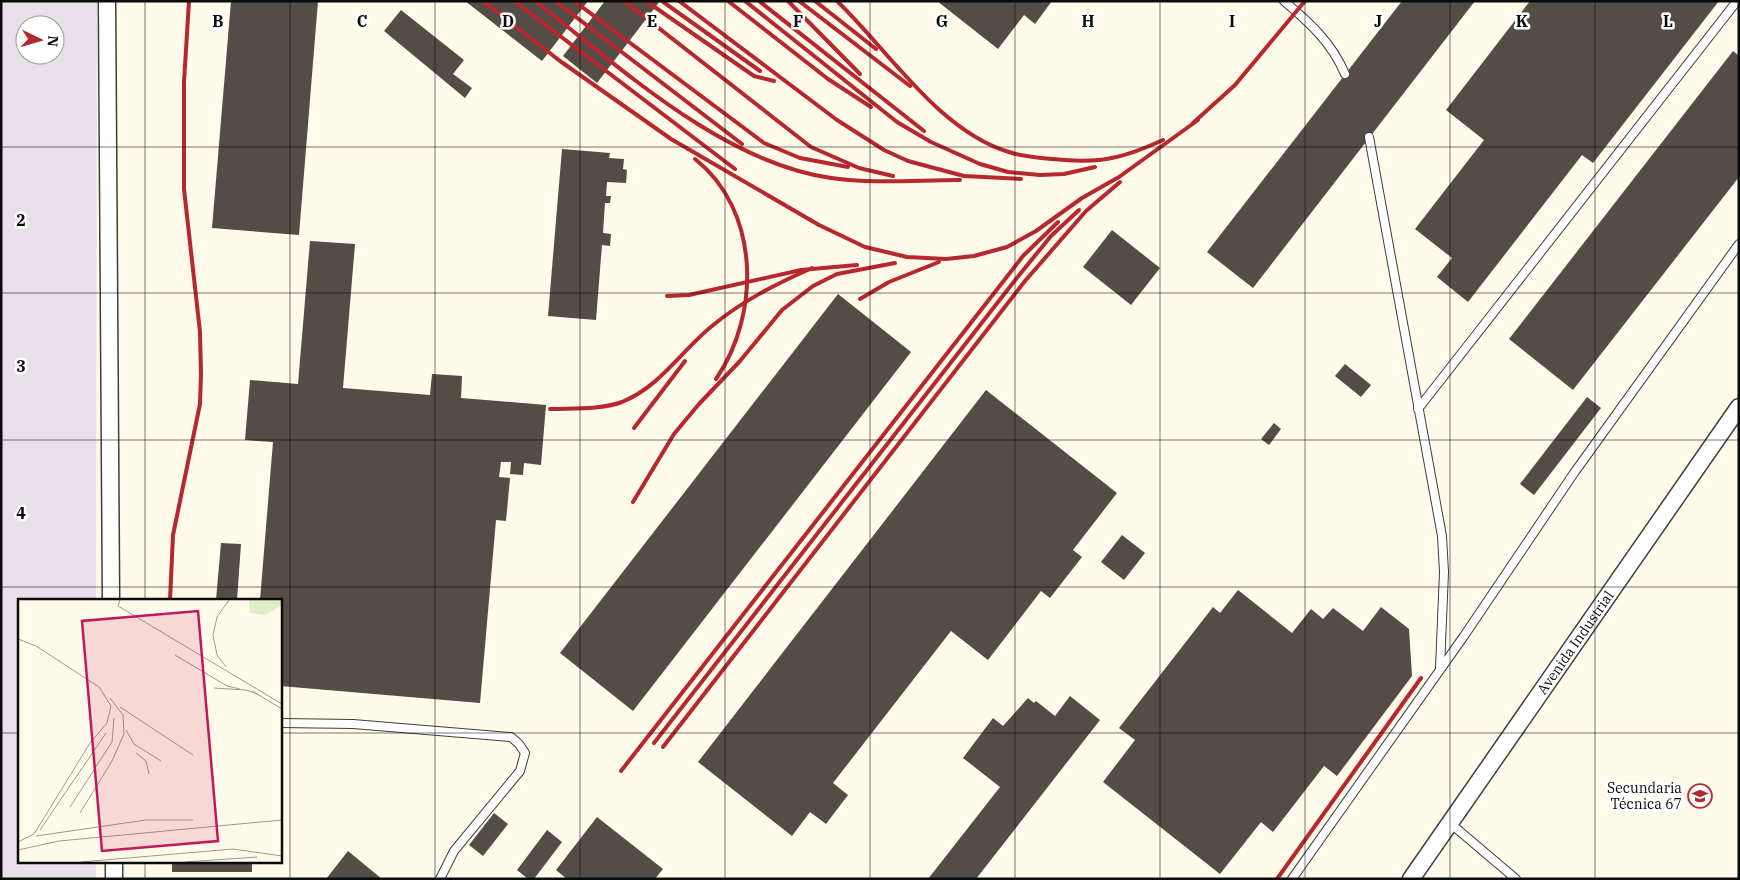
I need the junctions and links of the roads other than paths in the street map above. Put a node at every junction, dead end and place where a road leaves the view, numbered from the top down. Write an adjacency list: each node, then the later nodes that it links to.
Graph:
1 (107, 1): 9 (street)
2 (1284, 1): 4 (lane)
3 (1738, 1): 8 (lane)
4 (1345, 74)
5 (1369, 137): 8 (lane)
6 (1739, 244): 10 (lane)
7 (1739, 407): 12 (street, Avenida Industrial)
8 (1418, 409): 10 (lane)
9 (111, 599)
10 (1440, 669): 16 (lane)
11 (281, 723): 15 (lane)
12 (1450, 823): 17 (street, Avenida Industrial); 18 (lane)
13 (114, 862): 14 (street)
14 (114, 879)
15 (440, 879)
16 (1292, 879)
17 (1411, 879)
18 (1516, 879)

